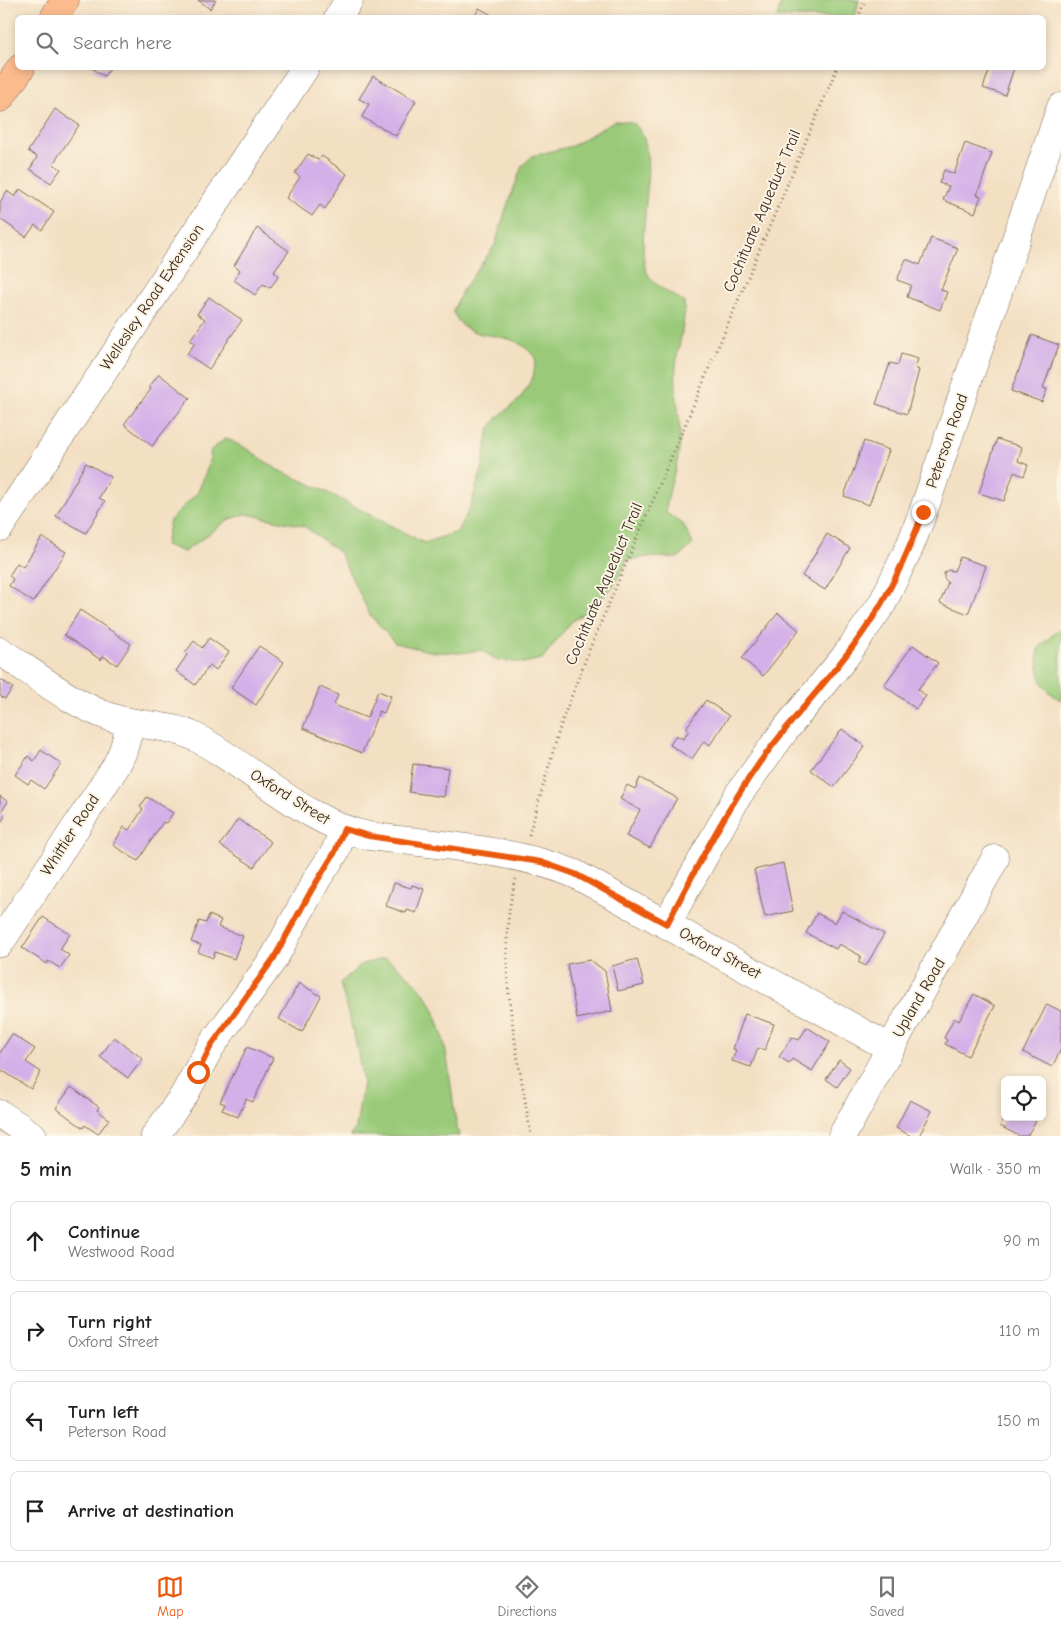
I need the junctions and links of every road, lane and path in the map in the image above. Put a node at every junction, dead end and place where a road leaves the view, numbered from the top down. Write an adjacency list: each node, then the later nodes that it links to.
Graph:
1 (65, 0): 4 (main road)
2 (349, 0): 5 (street)
3 (866, 0): 6 (path)
4 (56, 15)
5 (340, 15)
6 (859, 15)
7 (19, 70): 10 (main road)
8 (304, 70): 12 (street, Wellesley Road Extension)
9 (836, 70): 16 (path, Cochituate Aqueduct Trail)
10 (0, 98)
11 (1061, 107): 18 (street, Peterson Road)
12 (0, 527)
13 (0, 651): 14 (street, Oxford Street)
14 (131, 723): 15 (street, Oxford Street); 19 (street, Whittier Road)
15 (344, 829): 16 (street, Oxford Street); 23 (street)
16 (522, 858): 18 (street, Oxford Street); 24 (path, Cochituate Aqueduct Trail)
17 (996, 859): 20 (street, Upland Road)
18 (667, 924): 20 (street, Oxford Street)
19 (0, 942)
20 (890, 1048): 25 (street, Upland Road)
21 (0, 1114): 22 (street)
22 (33, 1136)
23 (155, 1136)
24 (531, 1136)
25 (842, 1136)

